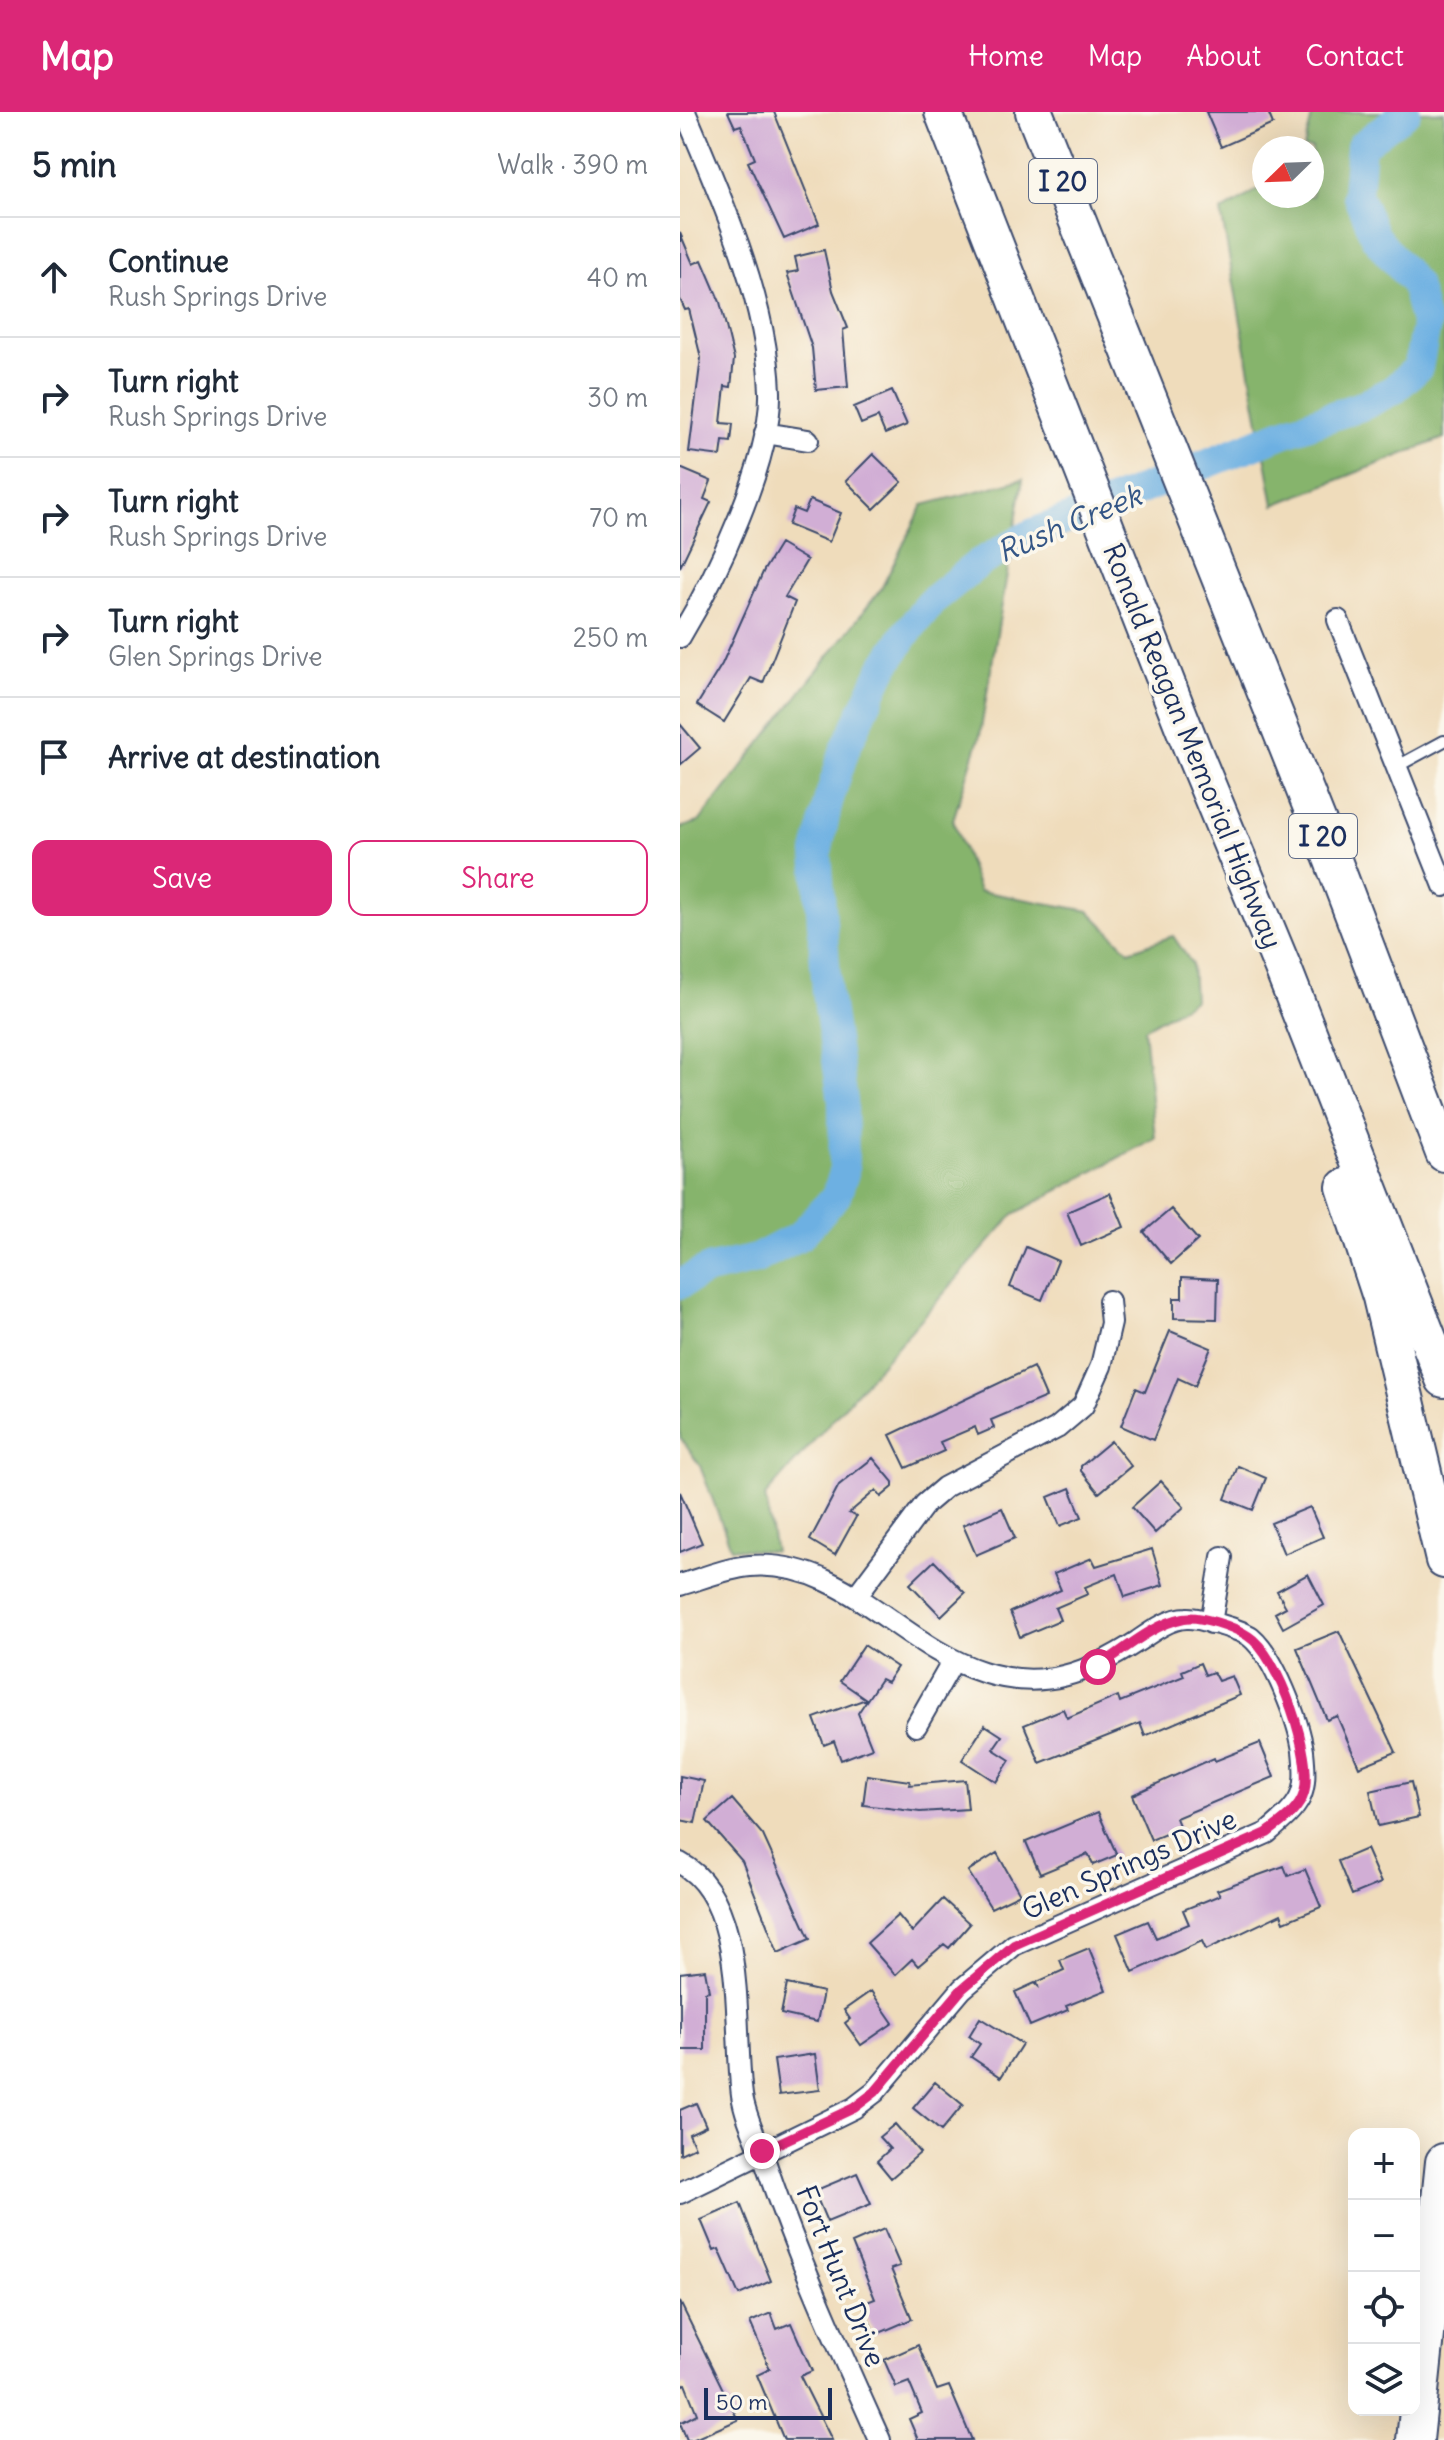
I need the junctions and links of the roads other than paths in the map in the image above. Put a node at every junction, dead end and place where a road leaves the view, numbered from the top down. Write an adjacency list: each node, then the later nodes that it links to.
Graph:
1 (685, 112): 8 (street)
2 (920, 112): 7 (highway)
3 (943, 112): 7 (highway, Ronald Reagan Memorial Highway)
4 (1034, 112): 6 (highway, I 20)
5 (1049, 112): 6 (highway)
6 (1091, 249): 15 (highway, I 20)
7 (1038, 358): 13 (highway, Ronald Reagan Memorial Highway)
8 (765, 433): 9 (street); 11 (street)
9 (808, 440)
10 (1338, 620): 14 (street)
11 (680, 637)
12 (1444, 741): 14 (lane)
13 (1193, 751): 20 (highway, Ronald Reagan Memorial Highway); 22 (highway)
14 (1396, 767): 16 (street)
15 (1332, 858): 17 (highway); 18 (highway, I 20)
16 (1444, 886)
17 (1444, 1088)
18 (1444, 1153)
19 (1109, 1301): 24 (street)
20 (1444, 1379)
21 (1222, 1557): 25 (street)
22 (1444, 1560)
23 (680, 1585): 24 (street)
24 (857, 1595): 26 (street)
25 (1211, 1623): 26 (street); 29 (street, Glen Springs Drive)
26 (953, 1661): 27 (street)
27 (916, 1726)
28 (680, 1863): 29 (street, Fort Hunt Drive)
29 (762, 2151): 31 (street, Glen Springs Drive); 32 (street, Fort Hunt Drive)
30 (1444, 2162): 33 (highway)
31 (680, 2193)
32 (880, 2440)
33 (1415, 2440)

